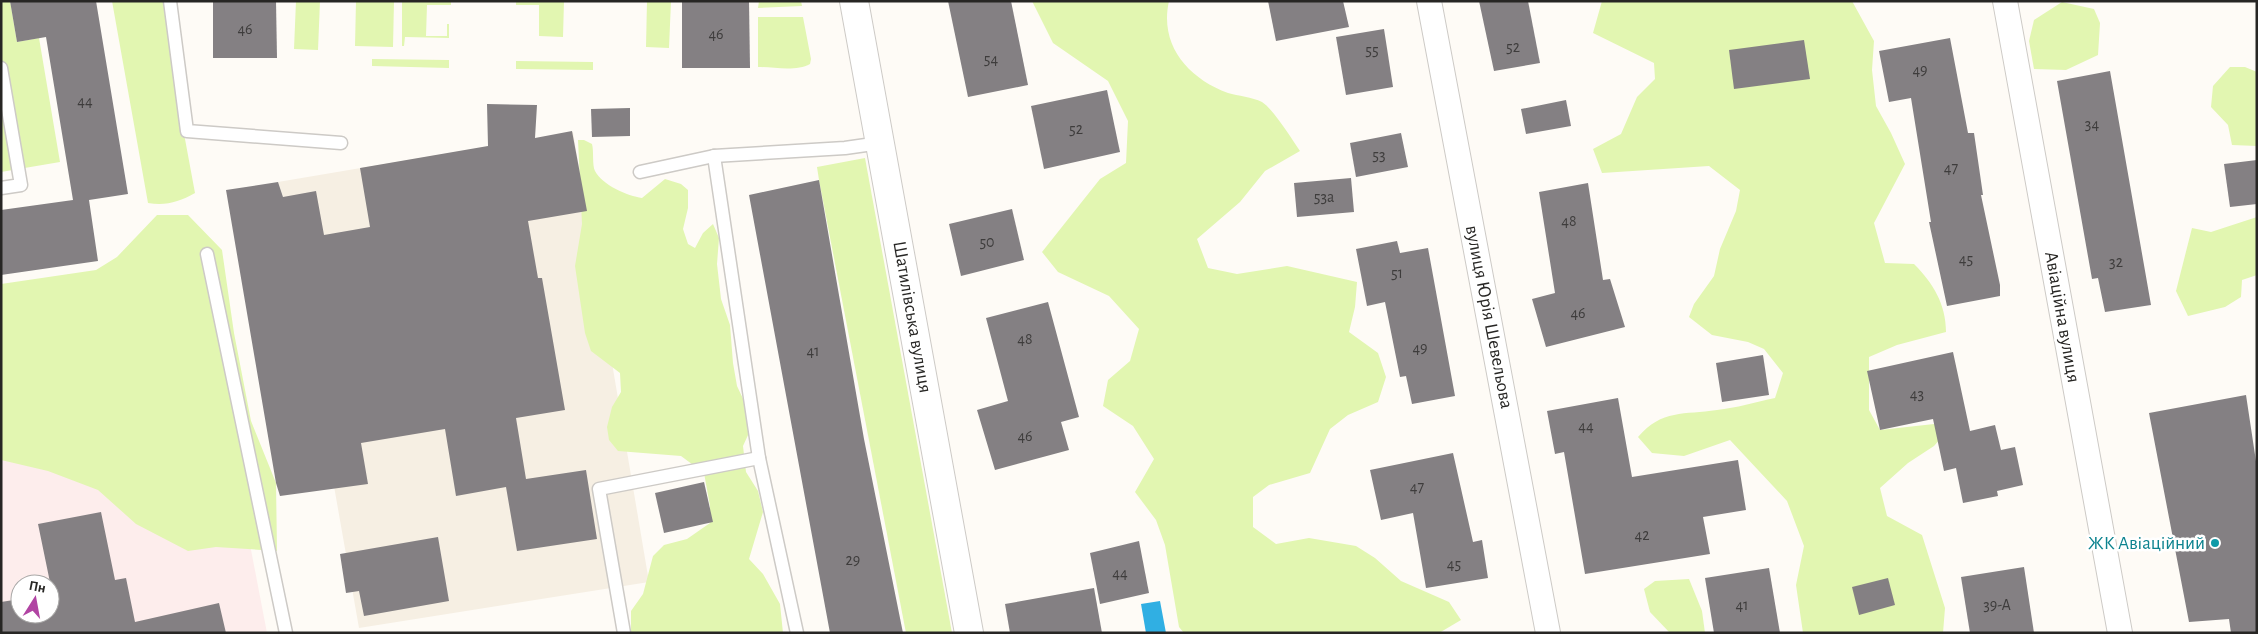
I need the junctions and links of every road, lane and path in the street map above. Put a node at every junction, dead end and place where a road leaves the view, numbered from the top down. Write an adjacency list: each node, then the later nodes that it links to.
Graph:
1 (170, 1): 7 (lane)
2 (854, 1): 6 (street, Шатилівська вулиця)
3 (1429, 1): 17 (street, вулиця Юрія Шевельова)
4 (2005, 1): 18 (street, Авіаційна вулиця)
5 (1, 68): 10 (lane)
6 (880, 142): 8 (lane); 16 (street, Шатилівська вулиця)
7 (341, 143)
8 (714, 156): 9 (lane); 12 (lane)
9 (640, 172)
10 (1, 188)
11 (208, 254): 13 (lane)
12 (759, 458): 14 (lane); 15 (lane)
13 (286, 633)
14 (624, 633)
15 (797, 633)
16 (969, 633)
17 (1548, 633)
18 (2120, 633)

